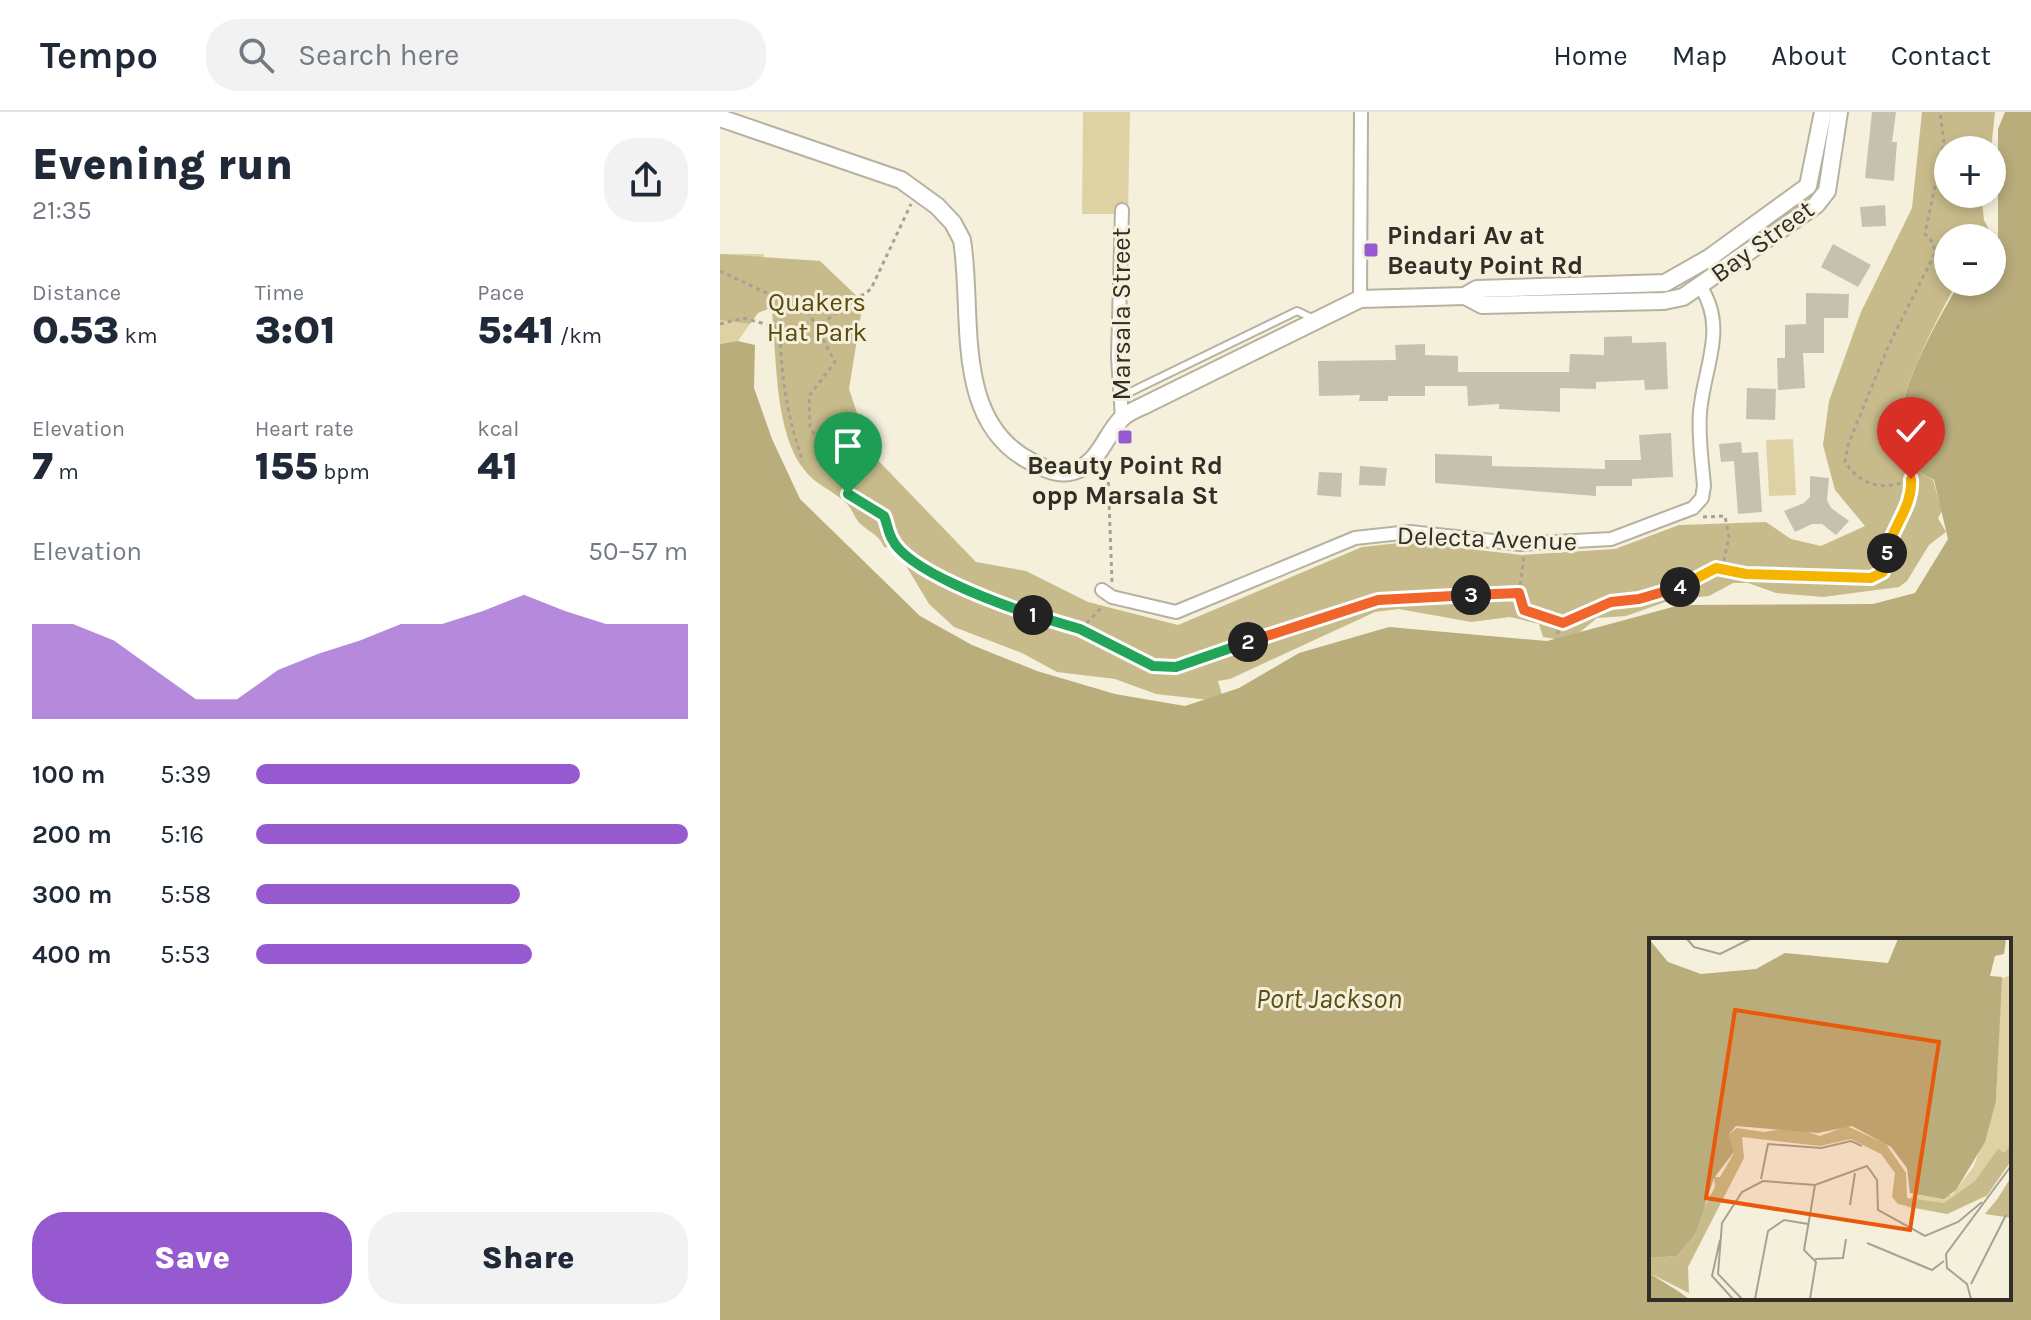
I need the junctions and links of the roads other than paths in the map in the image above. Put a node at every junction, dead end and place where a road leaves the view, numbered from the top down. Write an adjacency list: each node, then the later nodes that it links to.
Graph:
1 (1361, 112): 8 (street)
2 (1823, 112): 7 (street, Bay Street)
3 (1839, 112): 6 (street, Bay Street)
4 (720, 118): 11 (street)
5 (1122, 210): 10 (street, Marsala Street)
6 (1700, 286): 7 (street); 12 (street, Bay Street)
7 (1465, 296): 8 (street)
8 (1360, 299): 9 (street)
9 (1314, 319): 10 (lane); 11 (street)
10 (1120, 397): 11 (street, Marsala Street)
11 (1122, 418)
12 (1693, 508): 13 (street, Delecta Avenue)
13 (1107, 594)

